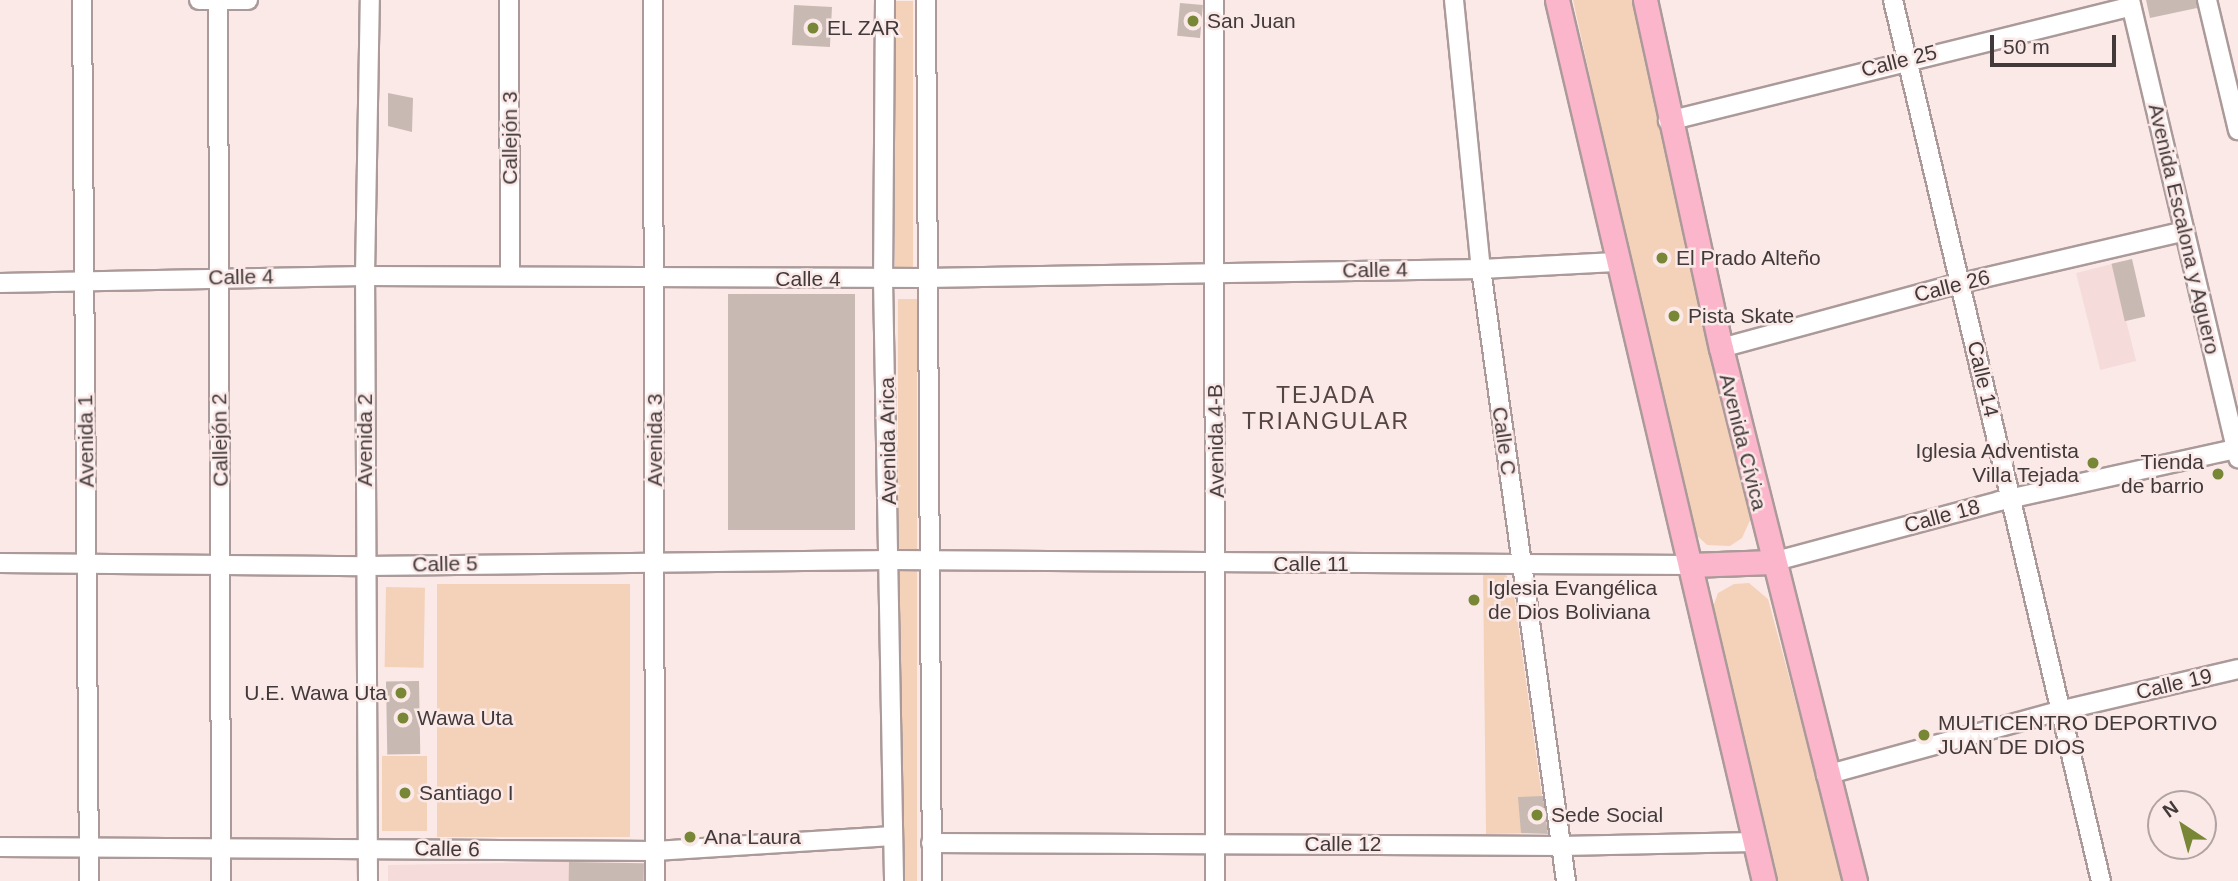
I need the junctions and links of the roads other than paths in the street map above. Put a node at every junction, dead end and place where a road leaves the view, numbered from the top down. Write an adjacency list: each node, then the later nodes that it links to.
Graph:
1 (82, 0): 30 (street, Avenida 1)
2 (199, 0): 3 (street)
3 (218, 0): 4 (street); 26 (street, Callejón 2)
4 (248, 0)
5 (370, 0): 24 (street, Avenida 2)
6 (509, 0): 25 (street, Callejón 3)
7 (653, 0): 28 (street, Avenida 3)
8 (885, 0): 29 (street, Avenida Arica)
9 (926, 0): 27 (street, Avenida Arica)
10 (1214, 0): 23 (street, Avenida 4-B)
11 (1454, 0): 22 (street, Calle C)
12 (1557, 0): 21 (main road)
13 (1645, 0): 18 (main road, Avenida Cívica)
14 (1893, 0): 17 (street, Calle 14)
15 (2207, 0): 19 (street)
16 (2130, 3): 17 (street, Calle 25); 20 (street, Avenida Escalona y Aguero)
17 (1907, 59): 18 (street, Calle 25); 32 (street, Calle 14)
18 (1668, 121): 33 (main road, Avenida Cívica)
19 (2238, 130)
20 (2185, 231): 32 (street, Calle 26); 34 (street, Avenida Escalona y Aguero)
21 (1616, 262): 22 (street, Calle 4); 45 (main road)
22 (1481, 269): 23 (street, Calle 4); 44 (street, Calle C)
23 (1215, 272): 27 (street, Calle 4); 43 (street, Avenida 4-B)
24 (365, 276): 25 (street, Calle 4); 26 (street, Calle 4); 46 (street, Avenida 2)
25 (510, 276): 28 (street, Calle 4)
26 (217, 278): 30 (street, Calle 4); 42 (street, Callejón 2)
27 (925, 278): 29 (street, Calle 4); 39 (street, Avenida Arica)
28 (656, 279): 29 (street, Calle 4); 36 (street, Avenida 3)
29 (883, 279): 37 (street, Avenida Arica)
30 (84, 281): 31 (street, Calle 4); 38 (street, Avenida 1)
31 (0, 283)
32 (1961, 283): 33 (street, Calle 26); 35 (street, Calle 14)
33 (1721, 348): 40 (main road, Avenida Cívica)
34 (2236, 443): 35 (street, Calle 18)
35 (2011, 498): 40 (street, Calle 18); 48 (street, Calle 14)
36 (654, 560): 37 (street, Calle 5); 46 (street, Calle 5); 59 (street, Avenida 3)
37 (891, 560): 39 (street, Calle 5); 50 (street, Avenida Arica)
38 (87, 562): 41 (street, Calle 5); 42 (street, Calle 5); 56 (street, Avenida 1)
39 (930, 562): 43 (street, Calle 11); 52 (street, Avenida Arica)
40 (1772, 562): 45 (main road); 49 (main road, Avenida Cívica)
41 (0, 563)
42 (222, 564): 46 (street, Calle 5); 54 (street, Callejón 2)
43 (1217, 564): 44 (street, Calle 11); 53 (street, Avenida 4-B)
44 (1520, 565): 45 (street, Calle 11); 55 (street, Calle C)
45 (1691, 565): 51 (main road)
46 (366, 566): 58 (street, Avenida 2)
47 (2238, 669): 48 (street, Calle 19)
48 (2059, 712): 49 (street, Calle 19); 70 (street, Calle 14)
49 (1826, 775): 69 (main road, Avenida Cívica)
50 (893, 836): 59 (street, Calle 6); 64 (street, Avenida Arica)
51 (1754, 842): 55 (street, Calle 12); 68 (main road)
52 (931, 843): 53 (street, Calle 12); 65 (street, Avenida Arica)
53 (1215, 844): 55 (street, Calle 12); 66 (street, Avenida 4-B)
54 (222, 846): 56 (street, Calle 6); 58 (street, Calle 6); 61 (street, Callejón 2)
55 (1561, 846): 67 (street, Calle C)
56 (90, 847): 57 (street, Calle 6); 60 (street, Avenida 1)
57 (0, 848)
58 (368, 848): 59 (street, Calle 6); 62 (street, Avenida 2)
59 (655, 851): 63 (street, Avenida 3)
60 (89, 881)
61 (221, 881)
62 (368, 881)
63 (655, 881)
64 (894, 881)
65 (932, 881)
66 (1215, 881)
67 (1566, 881)
68 (1764, 881)
69 (1855, 881)
70 (2101, 881)

